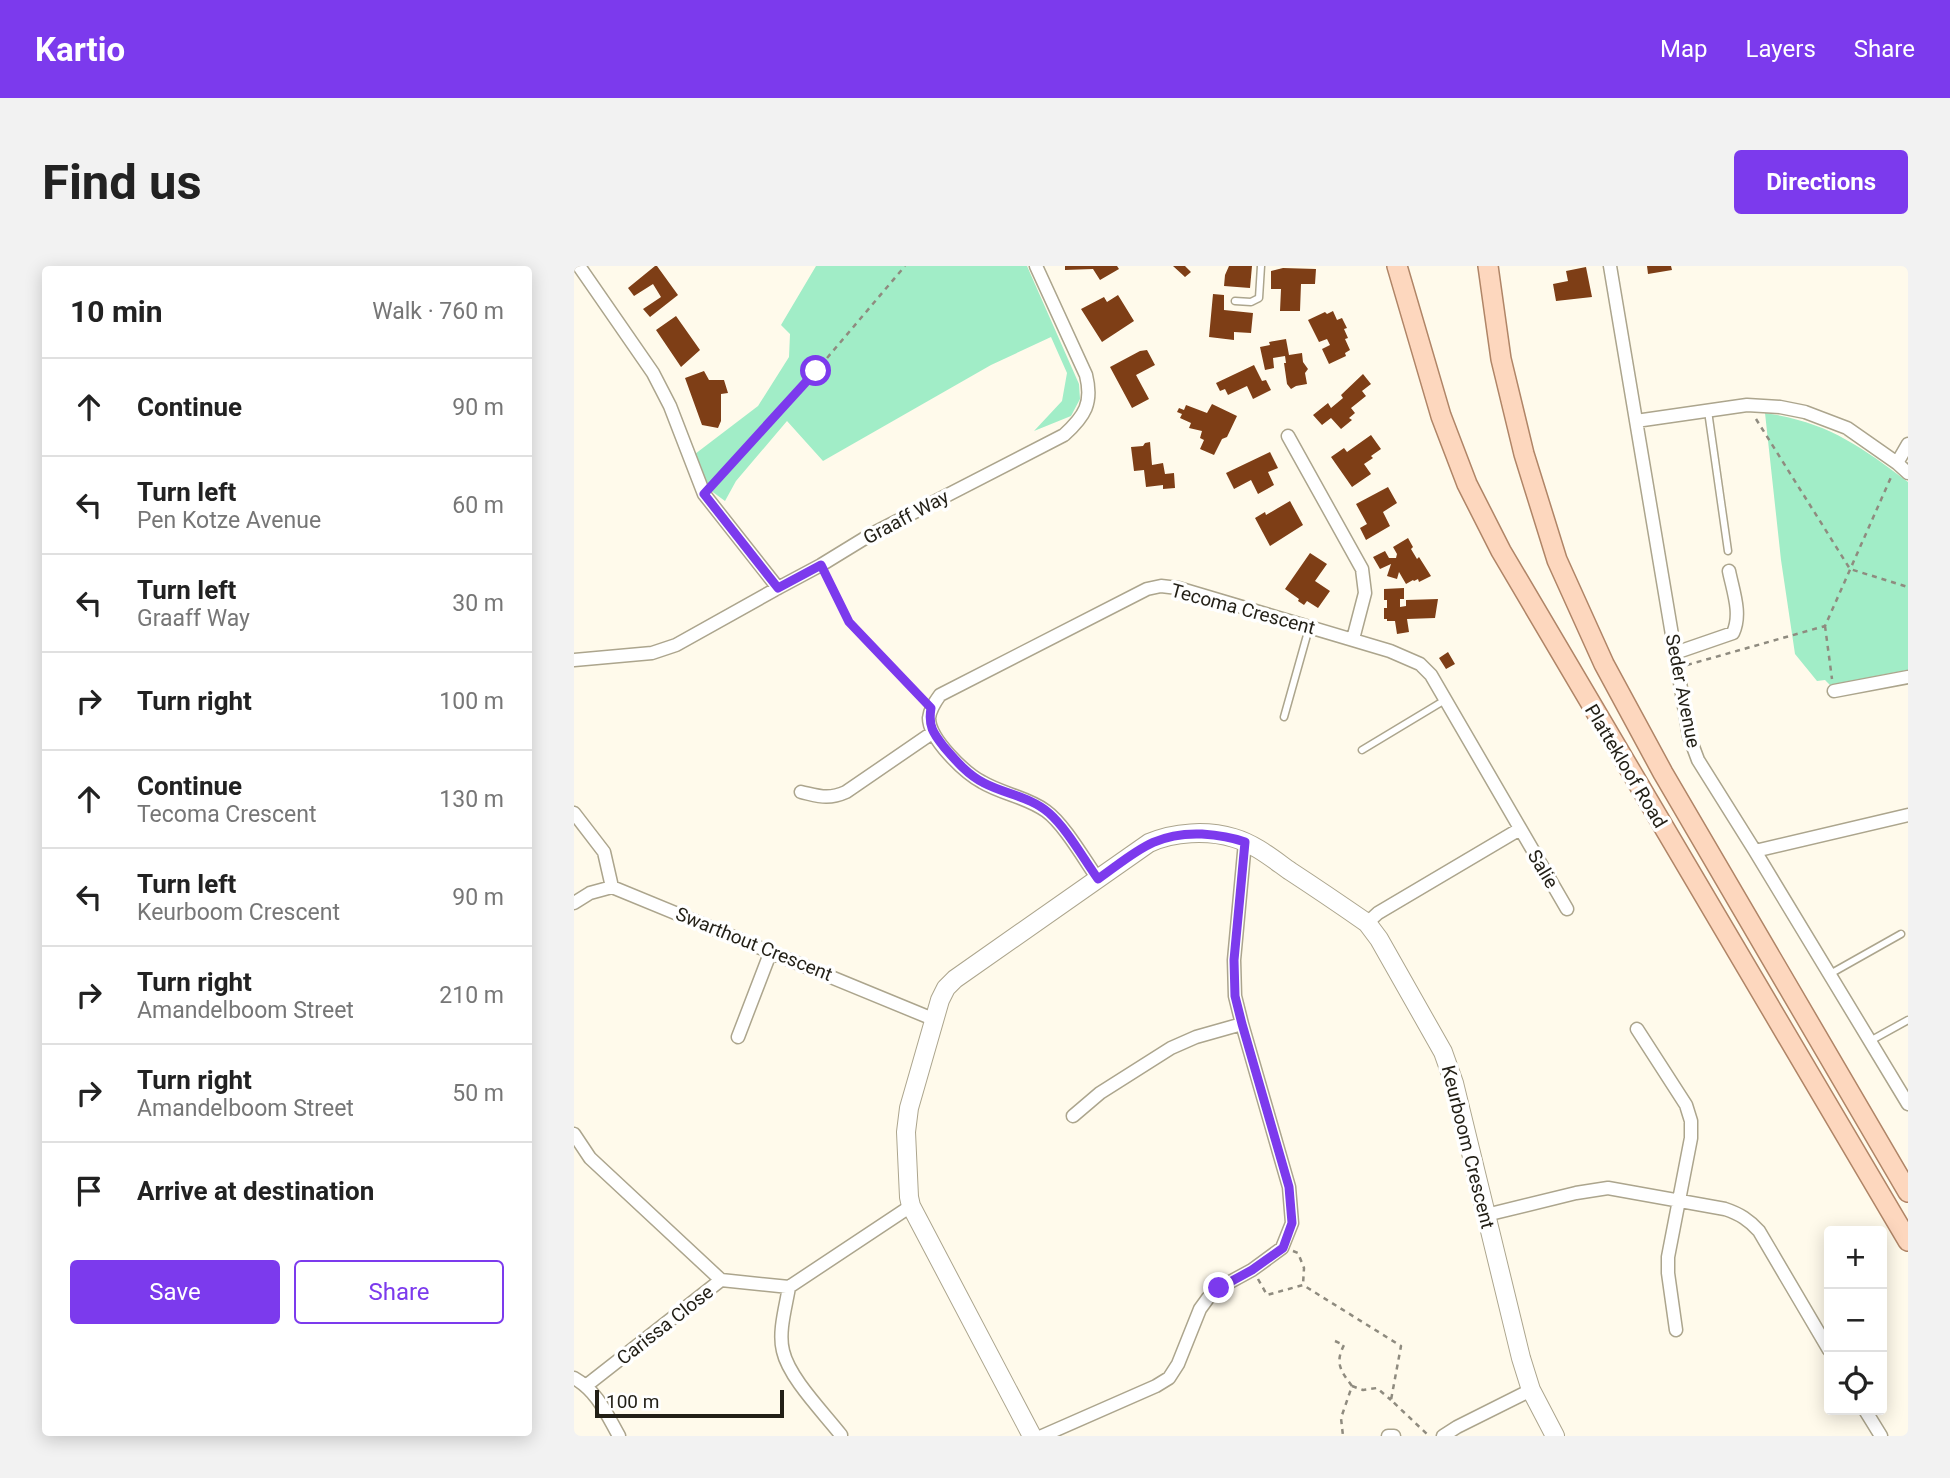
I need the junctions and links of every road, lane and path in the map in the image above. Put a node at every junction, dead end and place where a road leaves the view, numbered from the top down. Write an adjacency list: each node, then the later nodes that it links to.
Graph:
1 (579, 266): 16 (street)
2 (905, 266): 16 (path)
3 (1036, 266): 18 (street, Graaff Way)
4 (1261, 266): 8 (lane)
5 (1397, 266): 63 (main road, Plattekloof Road)
6 (1488, 266): 59 (main road, Plattekloof Road)
7 (1610, 266): 11 (street, Seder Avenue)
8 (1234, 301)
9 (1747, 405): 10 (street); 14 (street); 19 (path)
10 (1708, 411): 11 (street); 17 (lane)
11 (1636, 421): 26 (street, Seder Avenue)
12 (1288, 436): 25 (street)
13 (1908, 444): 14 (street)
14 (1897, 463): 15 (street); 19 (path)
15 (1908, 473)
16 (704, 494): 22 (street)
17 (1728, 551)
18 (821, 565): 22 (street, Graaff Way); 32 (path)
19 (1850, 569): 21 (path); 23 (path)
20 (1729, 571): 26 (street)
21 (1908, 587)
22 (778, 588): 27 (street, Graaff Way)
23 (1825, 626): 28 (path); 30 (path)
24 (1310, 627): 25 (street, Tecoma Crescent); 32 (street, Tecoma Crescent); 33 (lane)
25 (1353, 639): 31 (street, Tecoma Crescent)
26 (1675, 653): 28 (street, Seder Avenue)
27 (574, 660)
28 (1677, 667): 41 (street, Seder Avenue)
29 (1908, 677): 30 (street)
30 (1834, 691)
31 (1445, 700): 35 (lane); 39 (street, Tecoma Crescent)
32 (931, 708): 34 (street)
33 (1284, 717)
34 (932, 733): 36 (street); 42 (street)
35 (1362, 750)
36 (801, 792)
37 (574, 813): 43 (street)
38 (1908, 815): 41 (street)
39 (1520, 829): 45 (street, Salie); 46 (street)
40 (1245, 842): 42 (street, Keurboom Crescent); 46 (street, Keurboom Crescent); 52 (street)
41 (1755, 851): 49 (street, Seder Avenue)
42 (1098, 879): 50 (street, Keurboom Crescent)
43 (612, 887): 44 (street); 48 (street, Swarthout Crescent)
44 (574, 903)
45 (1567, 909)
46 (1367, 923): 62 (street, Keurboom Crescent)
47 (1901, 934): 49 (lane)
48 (771, 951): 50 (street, Swarthout Crescent); 54 (street)
49 (1829, 975): 55 (street, Seder Avenue)
50 (933, 1019): 61 (street, Keurboom Crescent)
51 (1908, 1020): 55 (lane)
52 (1242, 1024): 57 (street); 64 (street)
53 (1637, 1029): 60 (street)
54 (738, 1037)
55 (1869, 1042): 56 (street, Seder Avenue)
56 (1908, 1104)
57 (1073, 1116)
58 (574, 1134): 66 (street)
59 (1908, 1192)
60 (1679, 1200): 62 (street); 69 (street); 71 (street)
61 (911, 1206): 68 (street); 80 (street, Keurboom Crescent)
62 (1486, 1215): 75 (street, Keurboom Crescent)
63 (1908, 1241)
64 (1283, 1248): 65 (street); 67 (path)
65 (1252, 1270): 67 (path); 81 (street)
66 (721, 1280): 68 (street); 73 (street, Carissa Close)
67 (1303, 1285): 76 (path)
68 (789, 1287): 78 (street)
69 (1676, 1330)
70 (1335, 1340): 74 (path)
71 (1824, 1342)
72 (574, 1378): 73 (street)
73 (587, 1385): 79 (street)
74 (1352, 1386): 76 (path); 82 (path)
75 (1531, 1390): 86 (street); 87 (street, Keurboom Crescent)
76 (1391, 1400): 85 (path)
77 (1868, 1415): 88 (street)
78 (841, 1435)
79 (619, 1436)
80 (1032, 1436)
81 (1042, 1436)
82 (1343, 1436)
83 (1388, 1436): 84 (street)
84 (1394, 1436)
85 (1429, 1436)
86 (1443, 1436)
87 (1555, 1436)
88 (1881, 1436)

